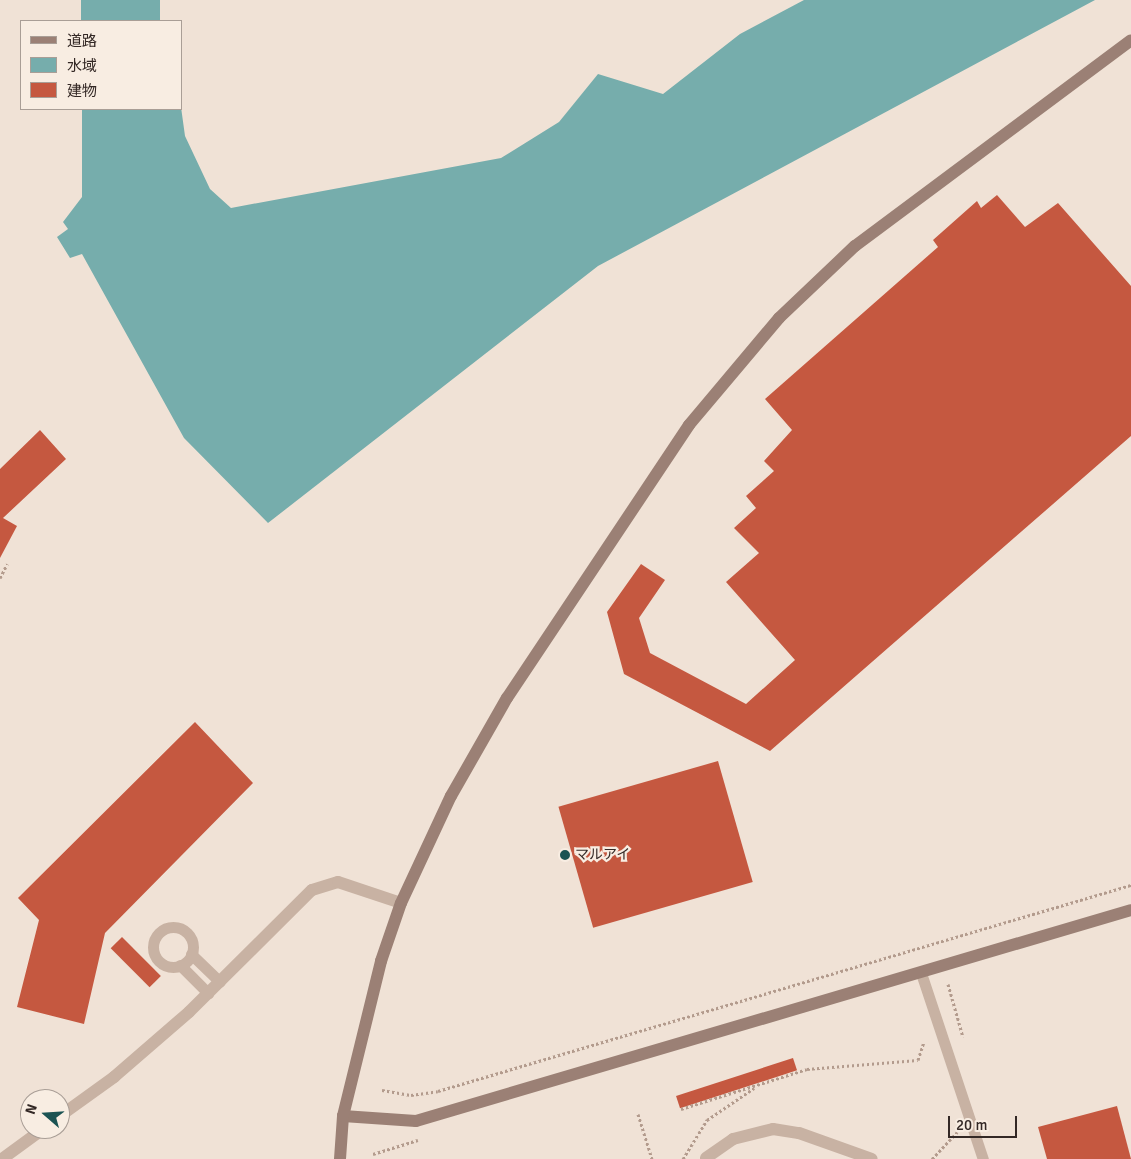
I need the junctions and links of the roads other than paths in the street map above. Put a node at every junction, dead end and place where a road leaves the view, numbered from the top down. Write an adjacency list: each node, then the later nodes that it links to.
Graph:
1 (1131, 40): 2 (street)
2 (402, 902): 9 (street); 12 (street)
3 (1131, 910): 8 (street)
4 (196, 923): 5 (lane)
5 (187, 932): 6 (lane); 7 (lane)
6 (191, 954): 7 (lane); 9 (lane)
7 (180, 965): 10 (lane)
8 (921, 973): 12 (street); 18 (lane)
9 (220, 982): 10 (street)
10 (208, 993): 11 (street)
11 (70, 1109)
12 (343, 1116): 16 (street)
13 (29, 1139): 15 (street)
14 (706, 1158): 17 (street)
15 (2, 1159)
16 (340, 1159)
17 (872, 1159)
18 (983, 1159)

